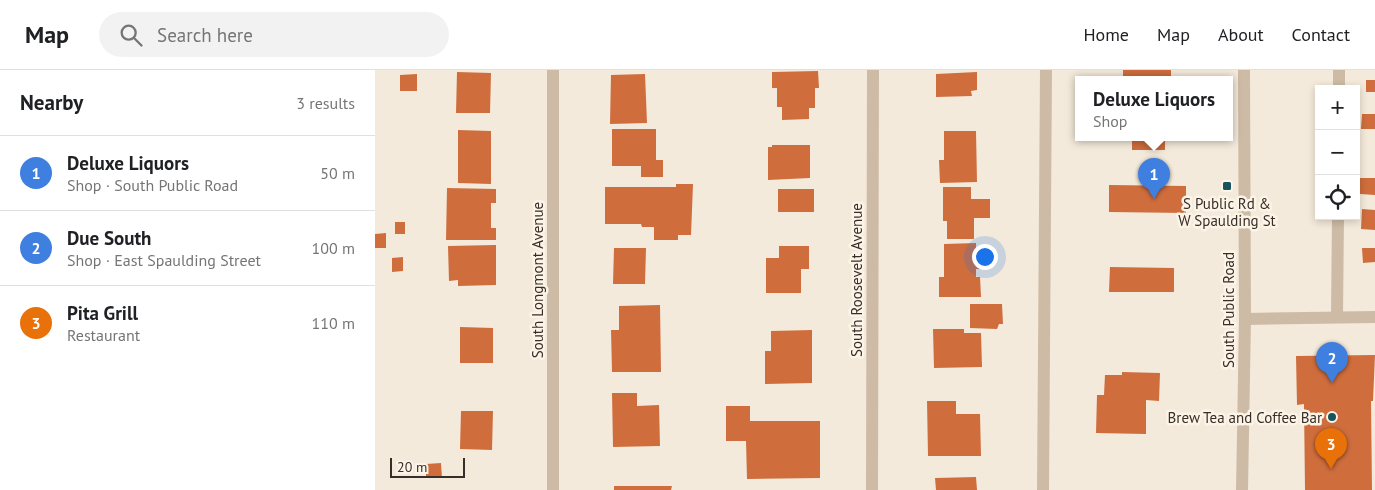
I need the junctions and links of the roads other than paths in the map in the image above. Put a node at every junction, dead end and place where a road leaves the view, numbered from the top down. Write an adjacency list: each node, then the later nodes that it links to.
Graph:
1 (553, 70): 11 (street, South Longmont Avenue)
2 (873, 70): 12 (street, South Roosevelt Avenue)
3 (1046, 70): 13 (street)
4 (1244, 70): 10 (street, South Public Road)
5 (1339, 70): 6 (street)
6 (1339, 85)
7 (1338, 220): 8 (street)
8 (1337, 316): 9 (street); 10 (street)
9 (1375, 317)
10 (1245, 319): 14 (street, South Public Road)
11 (553, 490)
12 (872, 490)
13 (1043, 490)
14 (1242, 490)

